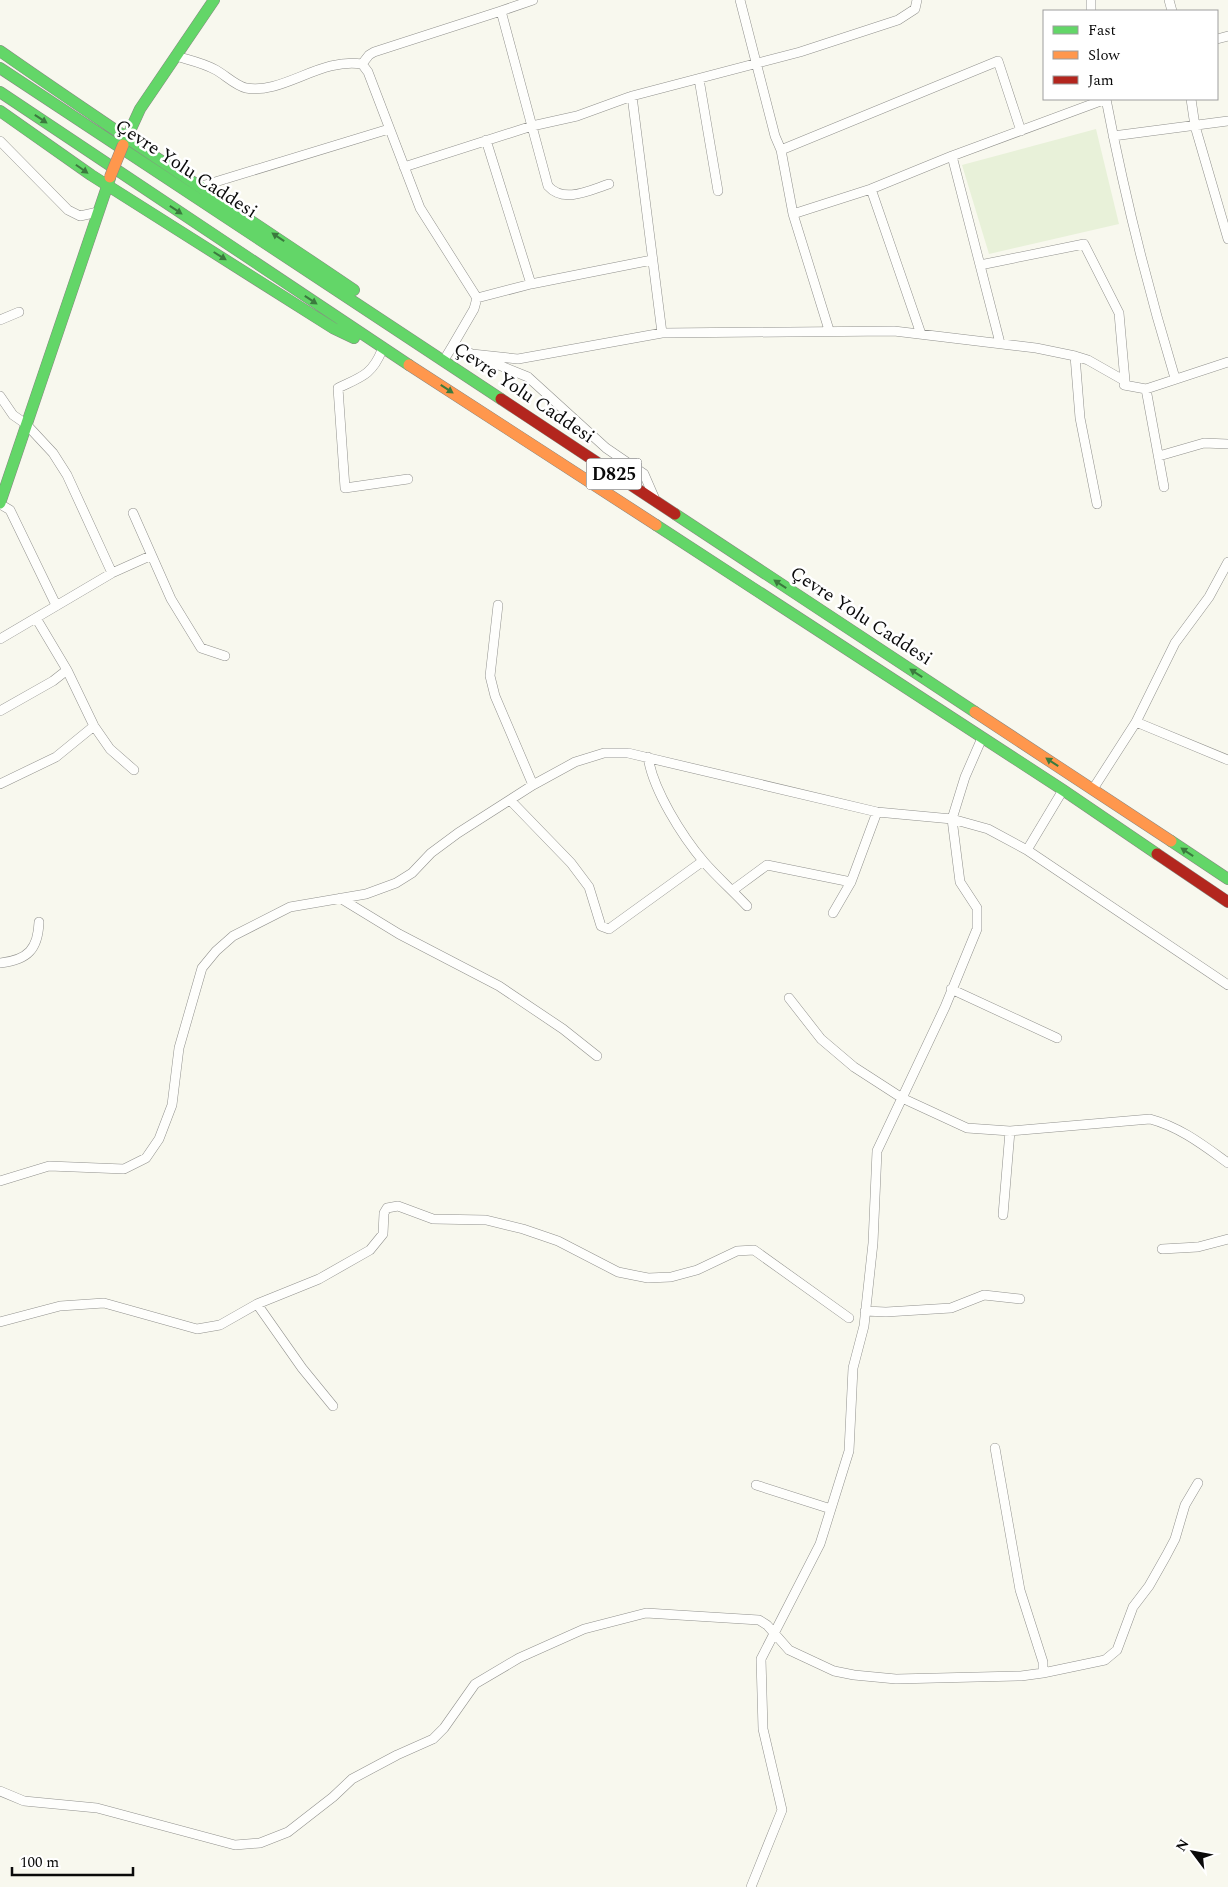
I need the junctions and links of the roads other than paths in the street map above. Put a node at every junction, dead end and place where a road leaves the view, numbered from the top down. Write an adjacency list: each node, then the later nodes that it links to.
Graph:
1 (214, 0): 7 (main road)
2 (533, 0): 5 (street)
3 (740, 0): 8 (street)
4 (917, 0): 8 (street)
5 (501, 11): 9 (street); 19 (street)
6 (0, 51): 26 (main road)
7 (176, 56): 9 (street); 26 (main road)
8 (757, 63): 11 (street); 27 (street)
9 (362, 64): 21 (street)
10 (0, 68): 53 (main road, Çevre Yolu Caddesi / D825)
11 (699, 79): 13 (street); 34 (street)
12 (0, 92): 52 (main road, Çevre Yolu Caddesi / D825, one-way to 52)
13 (632, 96): 19 (street); 38 (street)
14 (1103, 100): 22 (street)
15 (1106, 100): 23 (street)
16 (1191, 100): 20 (street)
17 (0, 111): 30 (main road, one-way to 30)
18 (1228, 121): 20 (street)
19 (532, 126): 24 (street); 31 (street)
20 (1195, 126): 23 (street); 37 (street)
21 (389, 129): 29 (street); 32 (street)
22 (1021, 131): 27 (street); 28 (street)
23 (1113, 136): 55 (street)
24 (486, 140): 29 (street); 40 (street)
25 (0, 141): 35 (street)
26 (124, 142): 30 (main road, bridge); 32 (main road)
27 (781, 150): 36 (street)
28 (952, 156): 33 (street); 39 (street)
29 (404, 167): 41 (street)
30 (109, 181): 35 (main road); 49 (main road, one-way to 49)
31 (609, 184)
32 (202, 186): 53 (main road, one-way to 32)
33 (871, 189): 36 (street); 46 (street)
34 (718, 191)
35 (98, 212): 59 (main road)
36 (793, 214): 44 (street)
37 (1228, 239)
38 (652, 260): 40 (street); 45 (street)
39 (980, 265): 47 (street); 56 (street)
40 (531, 284): 41 (street)
41 (477, 298): 48 (street)
42 (19, 312): 43 (street)
43 (0, 320)
44 (829, 330): 45 (street); 46 (street)
45 (662, 333): 50 (street)
46 (921, 334): 47 (street)
47 (1000, 343): 51 (street)
48 (453, 345): 50 (street); 53 (street)
49 (382, 350): 52 (main road); 62 (street)
50 (472, 354): 65 (street)
51 (1075, 356): 56 (street); 66 (street)
52 (397, 357): 80 (main road, Çevre Yolu Caddesi / D825, one-way to 80)
53 (444, 360): 65 (main road, Çevre Yolu Caddesi / D825)
54 (1228, 362): 55 (street)
55 (1175, 378): 57 (street)
56 (1125, 381): 57 (street)
57 (1146, 389): 61 (street)
58 (0, 396): 59 (street)
59 (26, 424): 64 (main road); 70 (street)
60 (1228, 444): 61 (street)
61 (1159, 456): 63 (street)
62 (408, 480)
63 (1164, 487)
64 (0, 503): 71 (street)
65 (657, 503): 86 (main road, Çevre Yolu Caddesi / D825, one-way to 65)
66 (1097, 504)
67 (133, 513): 68 (street)
68 (150, 556): 70 (street); 75 (street)
69 (1228, 562): 78 (street)
70 (112, 573): 71 (street)
71 (56, 605): 73 (street)
72 (498, 605): 85 (street)
73 (36, 618): 74 (street); 76 (street)
74 (0, 639)
75 (225, 656)
76 (68, 670): 77 (street); 79 (street)
77 (0, 711)
78 (1136, 722): 82 (street); 86 (street)
79 (94, 726): 83 (street); 84 (street)
80 (982, 738): 87 (main road, Çevre Yolu Caddesi / D825); 90 (street)
81 (648, 757): 85 (street); 89 (street); 92 (street)
82 (1228, 760)
83 (134, 770)
84 (0, 784)
85 (532, 785): 88 (street)
86 (1092, 789): 93 (main road, Çevre Yolu Caddesi / D825, one-way to 86)
87 (1063, 790): 91 (street); 97 (main road, Çevre Yolu Caddesi / D825)
88 (510, 800): 92 (street); 96 (street)
89 (877, 812): 90 (street); 94 (street)
90 (952, 819): 91 (street); 103 (street)
91 (1026, 850): 102 (street)
92 (704, 861): 95 (street)
93 (1228, 879)
94 (851, 882): 95 (street); 99 (street)
95 (733, 890): 98 (street)
96 (340, 898): 106 (street); 110 (street)
97 (1228, 902)
98 (747, 906)
99 (833, 913)
100 (40, 922): 101 (street)
101 (0, 963)
102 (1228, 985)
103 (951, 989): 105 (street); 107 (street)
104 (789, 998): 107 (street)
105 (1057, 1038)
106 (597, 1056)
107 (902, 1098): 108 (street); 116 (street)
108 (1010, 1130): 109 (street); 111 (street)
109 (1228, 1163)
110 (0, 1181)
111 (1003, 1215)
112 (1228, 1239): 113 (street)
113 (1162, 1249)
114 (1020, 1299): 116 (street)
115 (257, 1304): 117 (street); 118 (street); 119 (street)
116 (865, 1311): 123 (street)
117 (850, 1318)
118 (0, 1322)
119 (333, 1406)
120 (994, 1448): 125 (street)
121 (1198, 1482): 125 (street)
122 (756, 1485): 123 (street)
123 (831, 1509): 124 (street)
124 (775, 1634): 125 (street); 126 (street); 127 (street)
125 (1043, 1673)
126 (0, 1791)
127 (751, 1887)

